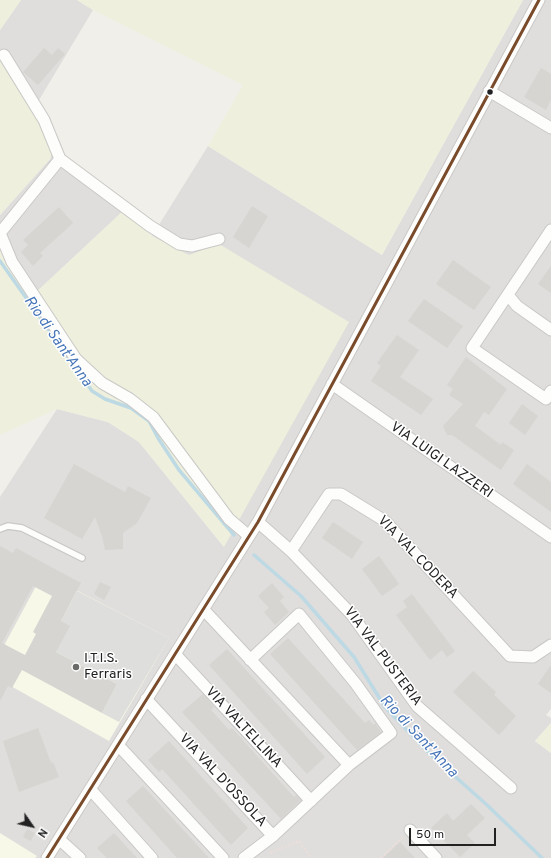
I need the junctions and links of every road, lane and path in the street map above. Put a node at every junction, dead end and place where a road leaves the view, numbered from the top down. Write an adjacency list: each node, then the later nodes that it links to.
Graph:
1 (539, 0): 3 (street)
2 (4, 55): 5 (street)
3 (489, 91): 4 (street); 11 (street)
4 (551, 128)
5 (60, 159): 7 (street); 8 (street)
6 (551, 230): 9 (street)
7 (0, 233): 15 (street)
8 (219, 239)
9 (508, 295): 10 (street); 12 (street)
10 (551, 330)
11 (332, 384): 13 (street); 16 (street, VIA LUIGI LAZZERI)
12 (551, 391)
13 (258, 522): 15 (street); 17 (street, VIA VAL PUSTERIA)
14 (0, 529): 18 (lane)
15 (249, 536): 19 (street)
16 (551, 537)
17 (291, 550): 20 (street, VIA VAL CODERA); 26 (street, VIA VAL PUSTERIA)
18 (82, 558)
19 (203, 609): 21 (street); 22 (street)
20 (551, 645)
21 (175, 654): 23 (street); 28 (street, VIA VALTELLINA)
22 (250, 660): 25 (street); 25 (street)
23 (146, 699): 24 (street); 30 (street, VIA VAL D'OSSOLA)
24 (118, 745): 27 (street); 36 (street)
25 (350, 765): 28 (street)
26 (511, 788)
27 (90, 789): 31 (street); 35 (street)
28 (311, 801): 30 (street)
29 (410, 830): 39 (path); 40 (street)
30 (273, 836): 37 (street, VIA VAL D'OSSOLA)
31 (59, 839): 33 (street); 34 (street)
32 (267, 854): 38 (path)
33 (47, 858)
34 (80, 858)
35 (152, 858)
36 (223, 858)
37 (244, 858)
38 (311, 858)
39 (381, 858)
40 (436, 858)

